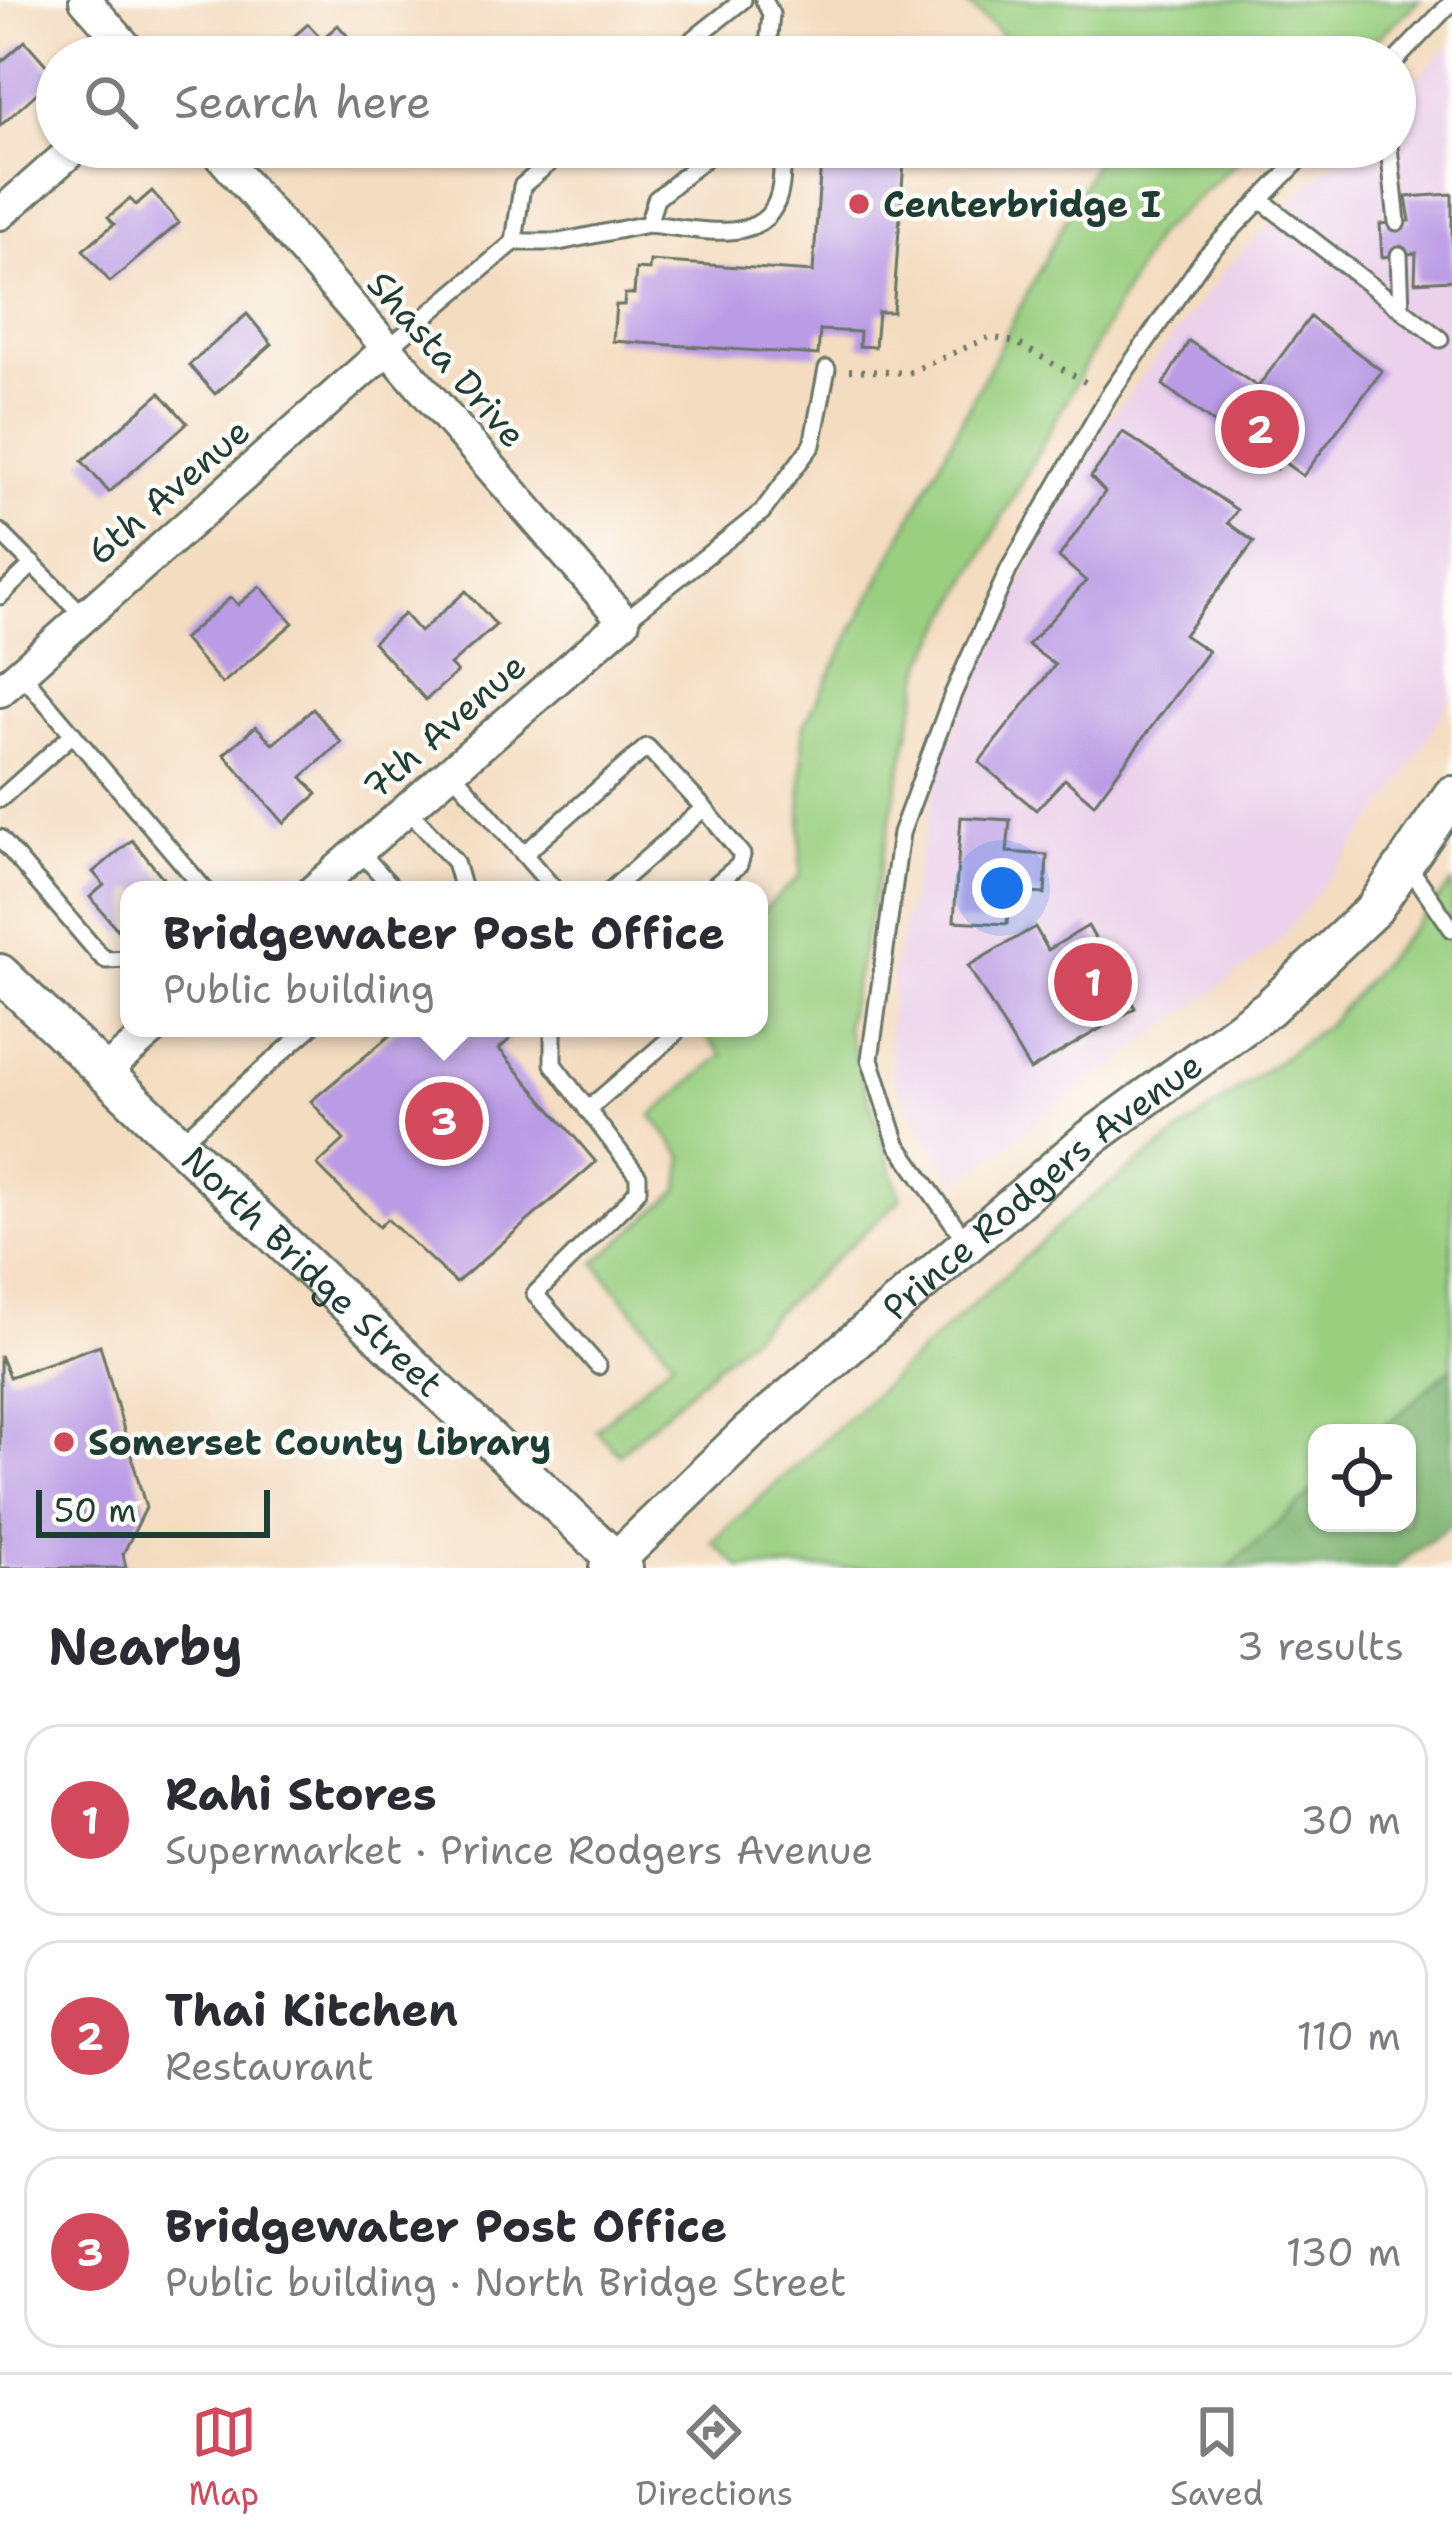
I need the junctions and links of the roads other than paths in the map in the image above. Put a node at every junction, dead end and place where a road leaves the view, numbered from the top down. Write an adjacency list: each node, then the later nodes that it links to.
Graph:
1 (86, 0): 5 (street)
2 (742, 0): 6 (lane)
3 (764, 0): 7 (lane)
4 (1452, 2): 8 (lane)
5 (117, 36)
6 (697, 36)
7 (768, 36)
8 (1416, 39)
9 (52, 168): 17 (street)
10 (230, 168): 24 (street, Shasta Drive)
11 (543, 168): 20 (lane)
12 (693, 168): 19 (lane)
13 (780, 168): 19 (lane)
14 (1292, 168): 16 (lane)
15 (1391, 168): 18 (lane)
16 (1261, 200): 22 (lane); 59 (lane)
17 (0, 214)
18 (1397, 222)
19 (648, 224): 20 (lane)
20 (514, 242): 24 (lane)
21 (1400, 255): 22 (lane)
22 (1401, 309): 23 (lane)
23 (1440, 339)
24 (387, 350): 29 (street, 6th Avenue); 30 (street, Shasta Drive)
25 (827, 369): 30 (lane)
26 (0, 532): 27 (lane)
27 (33, 564): 28 (lane); 29 (lane)
28 (0, 596)
29 (85, 616): 31 (street, 6th Avenue)
30 (624, 621): 33 (street, 7th Avenue)
31 (10, 682): 32 (lane)
32 (73, 734): 35 (lane); 42 (lane)
33 (452, 771): 37 (street, 7th Avenue); 40 (lane)
34 (1452, 795): 41 (street, Prince Rodgers Avenue)
35 (0, 799)
36 (704, 808): 40 (lane); 47 (lane); 48 (lane)
37 (408, 809): 39 (street, 7th Avenue); 45 (lane)
38 (0, 838): 50 (lane)
39 (359, 851): 43 (street, 7th Avenue); 44 (lane)
40 (524, 854): 46 (lane)
41 (1407, 864): 49 (lane); 59 (street, Prince Rodgers Avenue)
42 (197, 881)
43 (324, 881)
44 (387, 881)
45 (460, 881)
46 (547, 881)
47 (621, 881)
48 (720, 881)
49 (1452, 929)
50 (120, 959)
51 (0, 973): 56 (street, North Bridge Street)
52 (144, 1037): 56 (street)
53 (300, 1037): 58 (lane)
54 (553, 1037): 57 (lane)
55 (672, 1037): 57 (lane)
56 (103, 1073): 58 (street, North Bridge Street)
57 (587, 1110): 60 (lane)
58 (178, 1144): 61 (street, North Bridge Street)
59 (968, 1244): 61 (street, Prince Rodgers Avenue)
60 (598, 1366)
61 (616, 1565)

